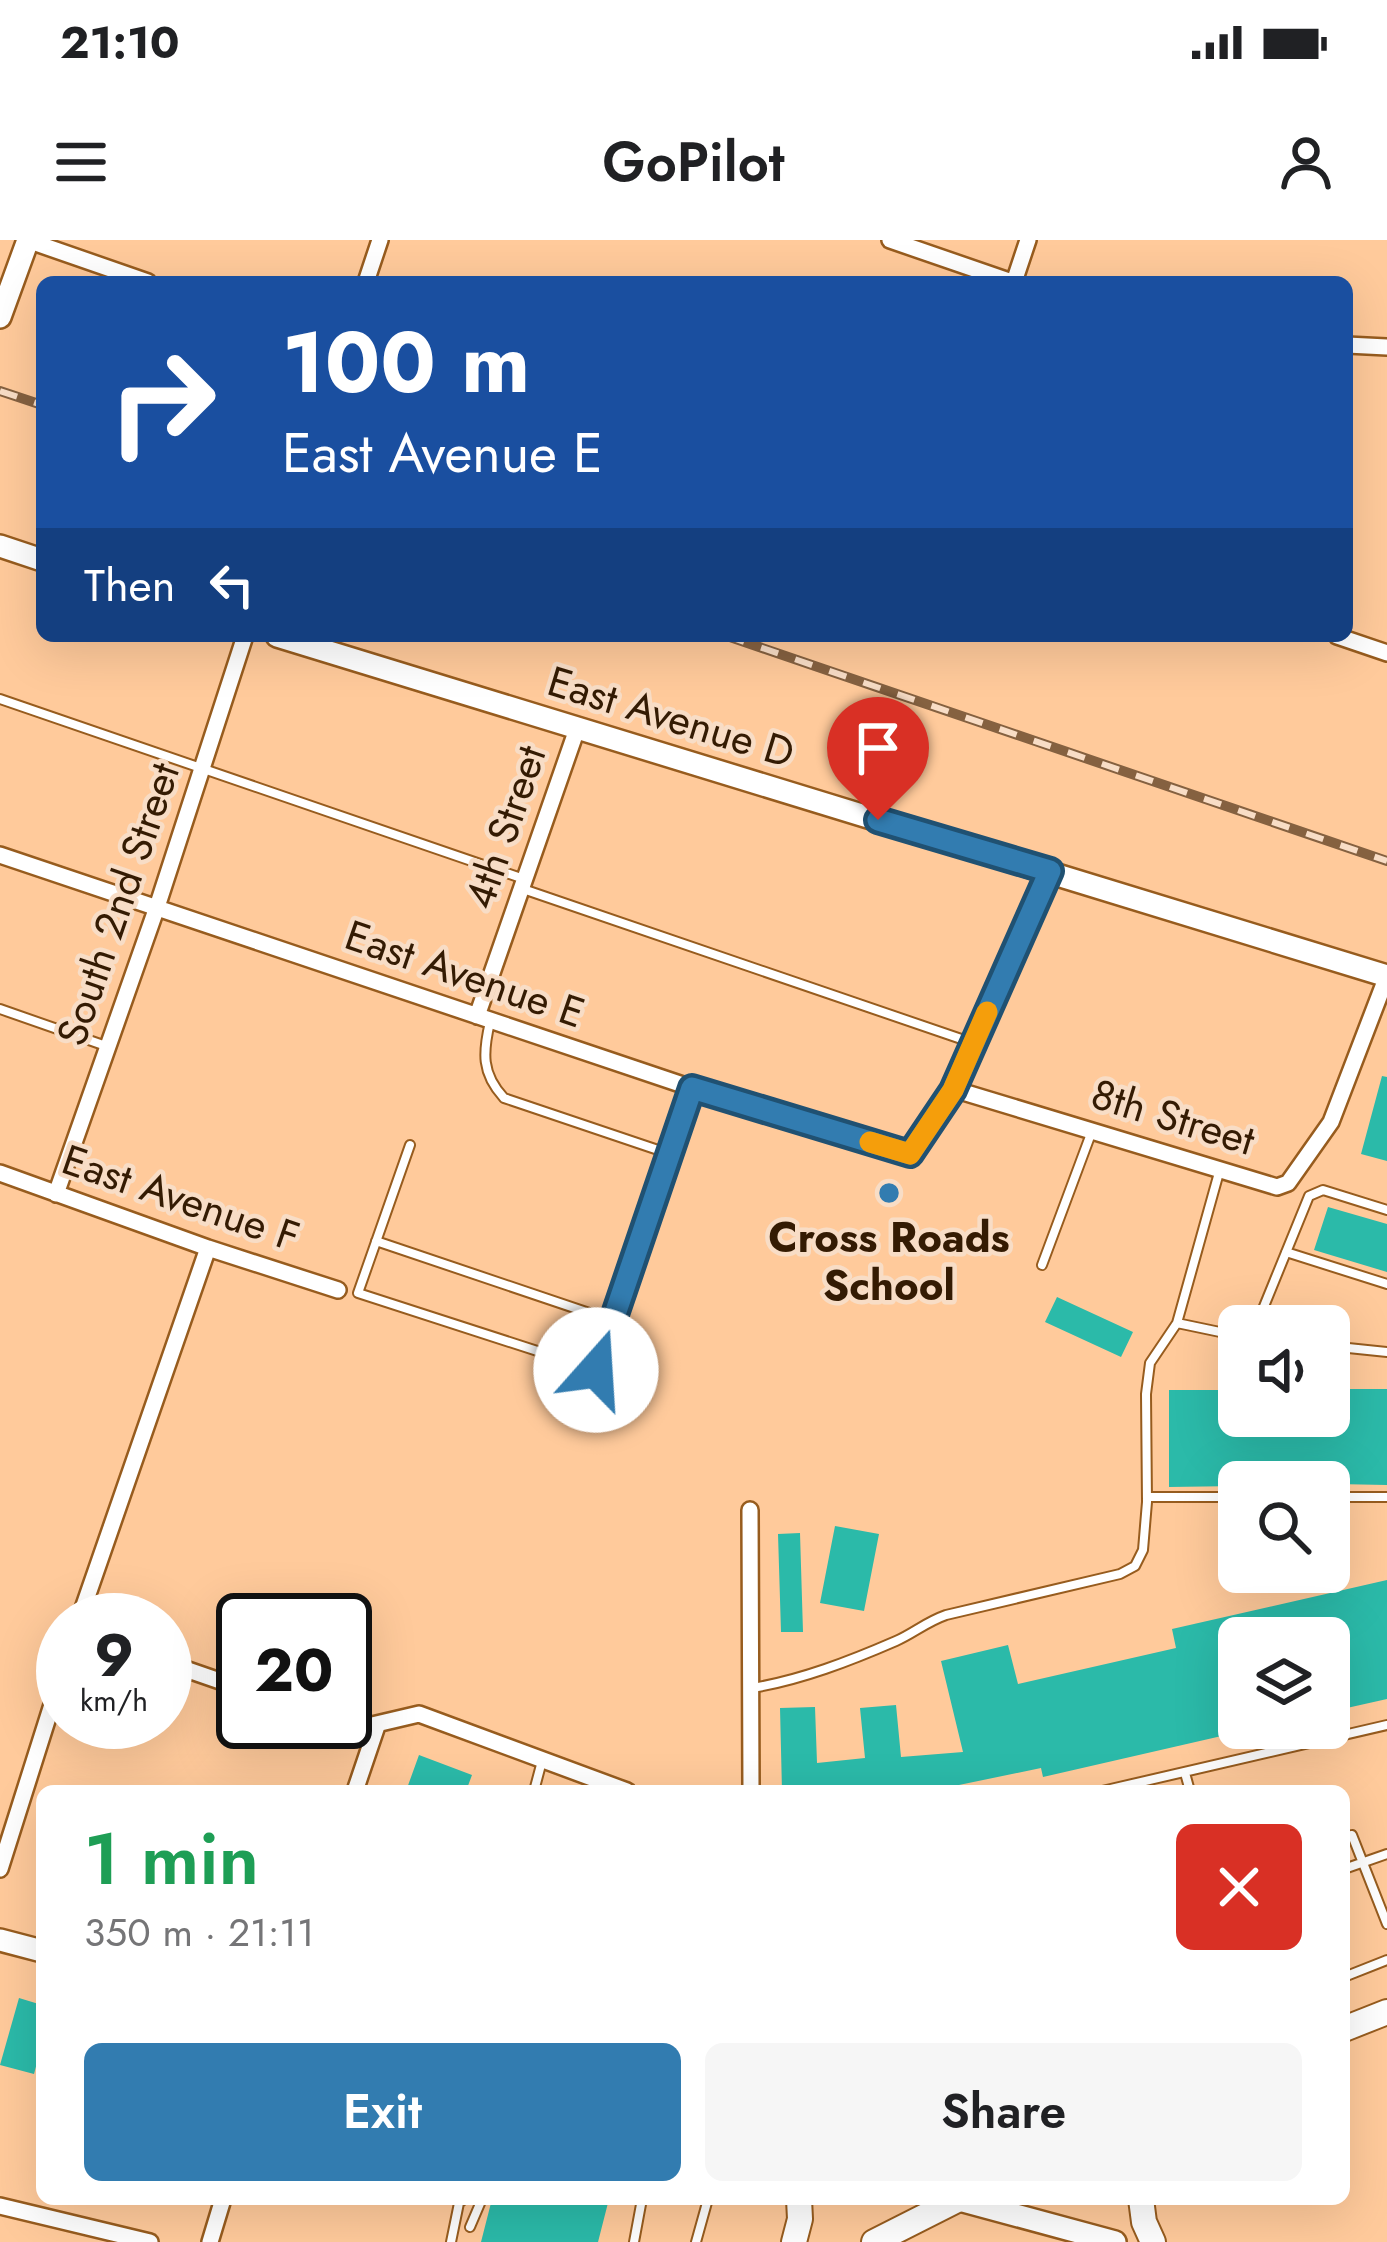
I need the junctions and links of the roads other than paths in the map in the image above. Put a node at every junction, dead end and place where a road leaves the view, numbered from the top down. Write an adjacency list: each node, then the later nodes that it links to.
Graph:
1 (28, 240): 5 (street); 9 (main road)
2 (380, 240): 6 (street)
3 (890, 240): 7 (street)
4 (1028, 240): 8 (street)
5 (131, 276)
6 (368, 276)
7 (995, 276)
8 (1015, 276)
9 (0, 317)
10 (1353, 345): 11 (street)
11 (1387, 347)
12 (0, 546): 13 (main road)
13 (36, 558)
14 (1353, 641): 17 (street)
15 (243, 642): 20 (street, South 2nd Street)
16 (297, 642): 19 (main road, East Avenue D)
17 (1387, 653)
18 (0, 699): 20 (lane)
19 (577, 729): 22 (main road, East Avenue D); 23 (street, 4th Street)
20 (202, 769): 23 (lane); 24 (street, South 2nd Street)
21 (0, 854): 24 (street, East Avenue E)
22 (1050, 871): 25 (main road, East Avenue D); 28 (street)
23 (523, 884): 27 (street, 4th Street); 28 (lane)
24 (157, 908): 27 (street, East Avenue E); 29 (street, South 2nd Street)
25 (1387, 976): 35 (street, 8th Street)
26 (0, 1009): 29 (lane)
27 (484, 1018): 30 (street, East Avenue E); 34 (lane)
28 (973, 1043): 31 (street)
29 (109, 1046): 37 (street, South 2nd Street)
30 (692, 1088): 31 (street, East Avenue E); 34 (lane)
31 (953, 1090): 32 (street, 8th Street)
32 (1093, 1130): 35 (street, 8th Street); 42 (lane)
33 (410, 1145): 39 (lane)
34 (670, 1154): 46 (lane)
35 (1220, 1168): 47 (lane)
36 (0, 1173): 37 (street, East Avenue F)
37 (56, 1193): 40 (street, East Avenue F)
38 (1387, 1210): 41 (lane)
39 (376, 1241): 46 (lane); 46 (lane)
40 (208, 1248): 44 (street, East Avenue F); 56 (street)
41 (1286, 1252): 43 (lane); 45 (lane)
42 (1042, 1265)
43 (1387, 1284)
44 (338, 1290)
45 (1265, 1305)
46 (613, 1322)
47 (1177, 1323): 48 (lane); 51 (lane)
48 (1218, 1332)
49 (1350, 1348): 50 (lane)
50 (1387, 1352)
51 (1147, 1498): 52 (lane); 57 (lane)
52 (1218, 1498)
53 (1350, 1498): 54 (lane)
54 (1387, 1498)
55 (750, 1510): 57 (street)
56 (88, 1593)
57 (750, 1689): 67 (street)
58 (1387, 1725): 63 (lane)
59 (377, 1726): 60 (street); 62 (street); 64 (street)
60 (372, 1727)
61 (38, 1749): 74 (street)
62 (542, 1760): 65 (lane); 66 (street)
63 (1185, 1773): 68 (lane); 69 (lane)
64 (357, 1785)
65 (536, 1785)
66 (611, 1785)
67 (751, 1785)
68 (1143, 1785)
69 (1188, 1785)
70 (1350, 1839): 72 (lane)
71 (1387, 1854): 72 (lane)
72 (1363, 1862): 73 (lane); 75 (lane)
73 (1350, 1867)
74 (0, 1869)
75 (1387, 1924)
76 (0, 1940): 77 (main road)
77 (36, 1949)
78 (1387, 1960): 79 (lane)
79 (1350, 1975)
80 (1387, 2012): 81 (main road)
81 (1350, 2027)
82 (221, 2205): 94 (street)
83 (459, 2205): 95 (lane)
84 (480, 2205): 92 (lane)
85 (641, 2205): 96 (lane)
86 (706, 2205): 97 (lane)
87 (799, 2205): 98 (main road)
88 (945, 2205): 99 (main road)
89 (979, 2205): 100 (main road)
90 (1142, 2205): 101 (main road)
91 (0, 2206): 93 (street)
92 (475, 2228)
93 (150, 2242)
94 (210, 2242)
95 (451, 2242)
96 (634, 2242)
97 (696, 2242)
98 (794, 2242)
99 (874, 2242)
100 (1115, 2242)
101 (1153, 2242)

